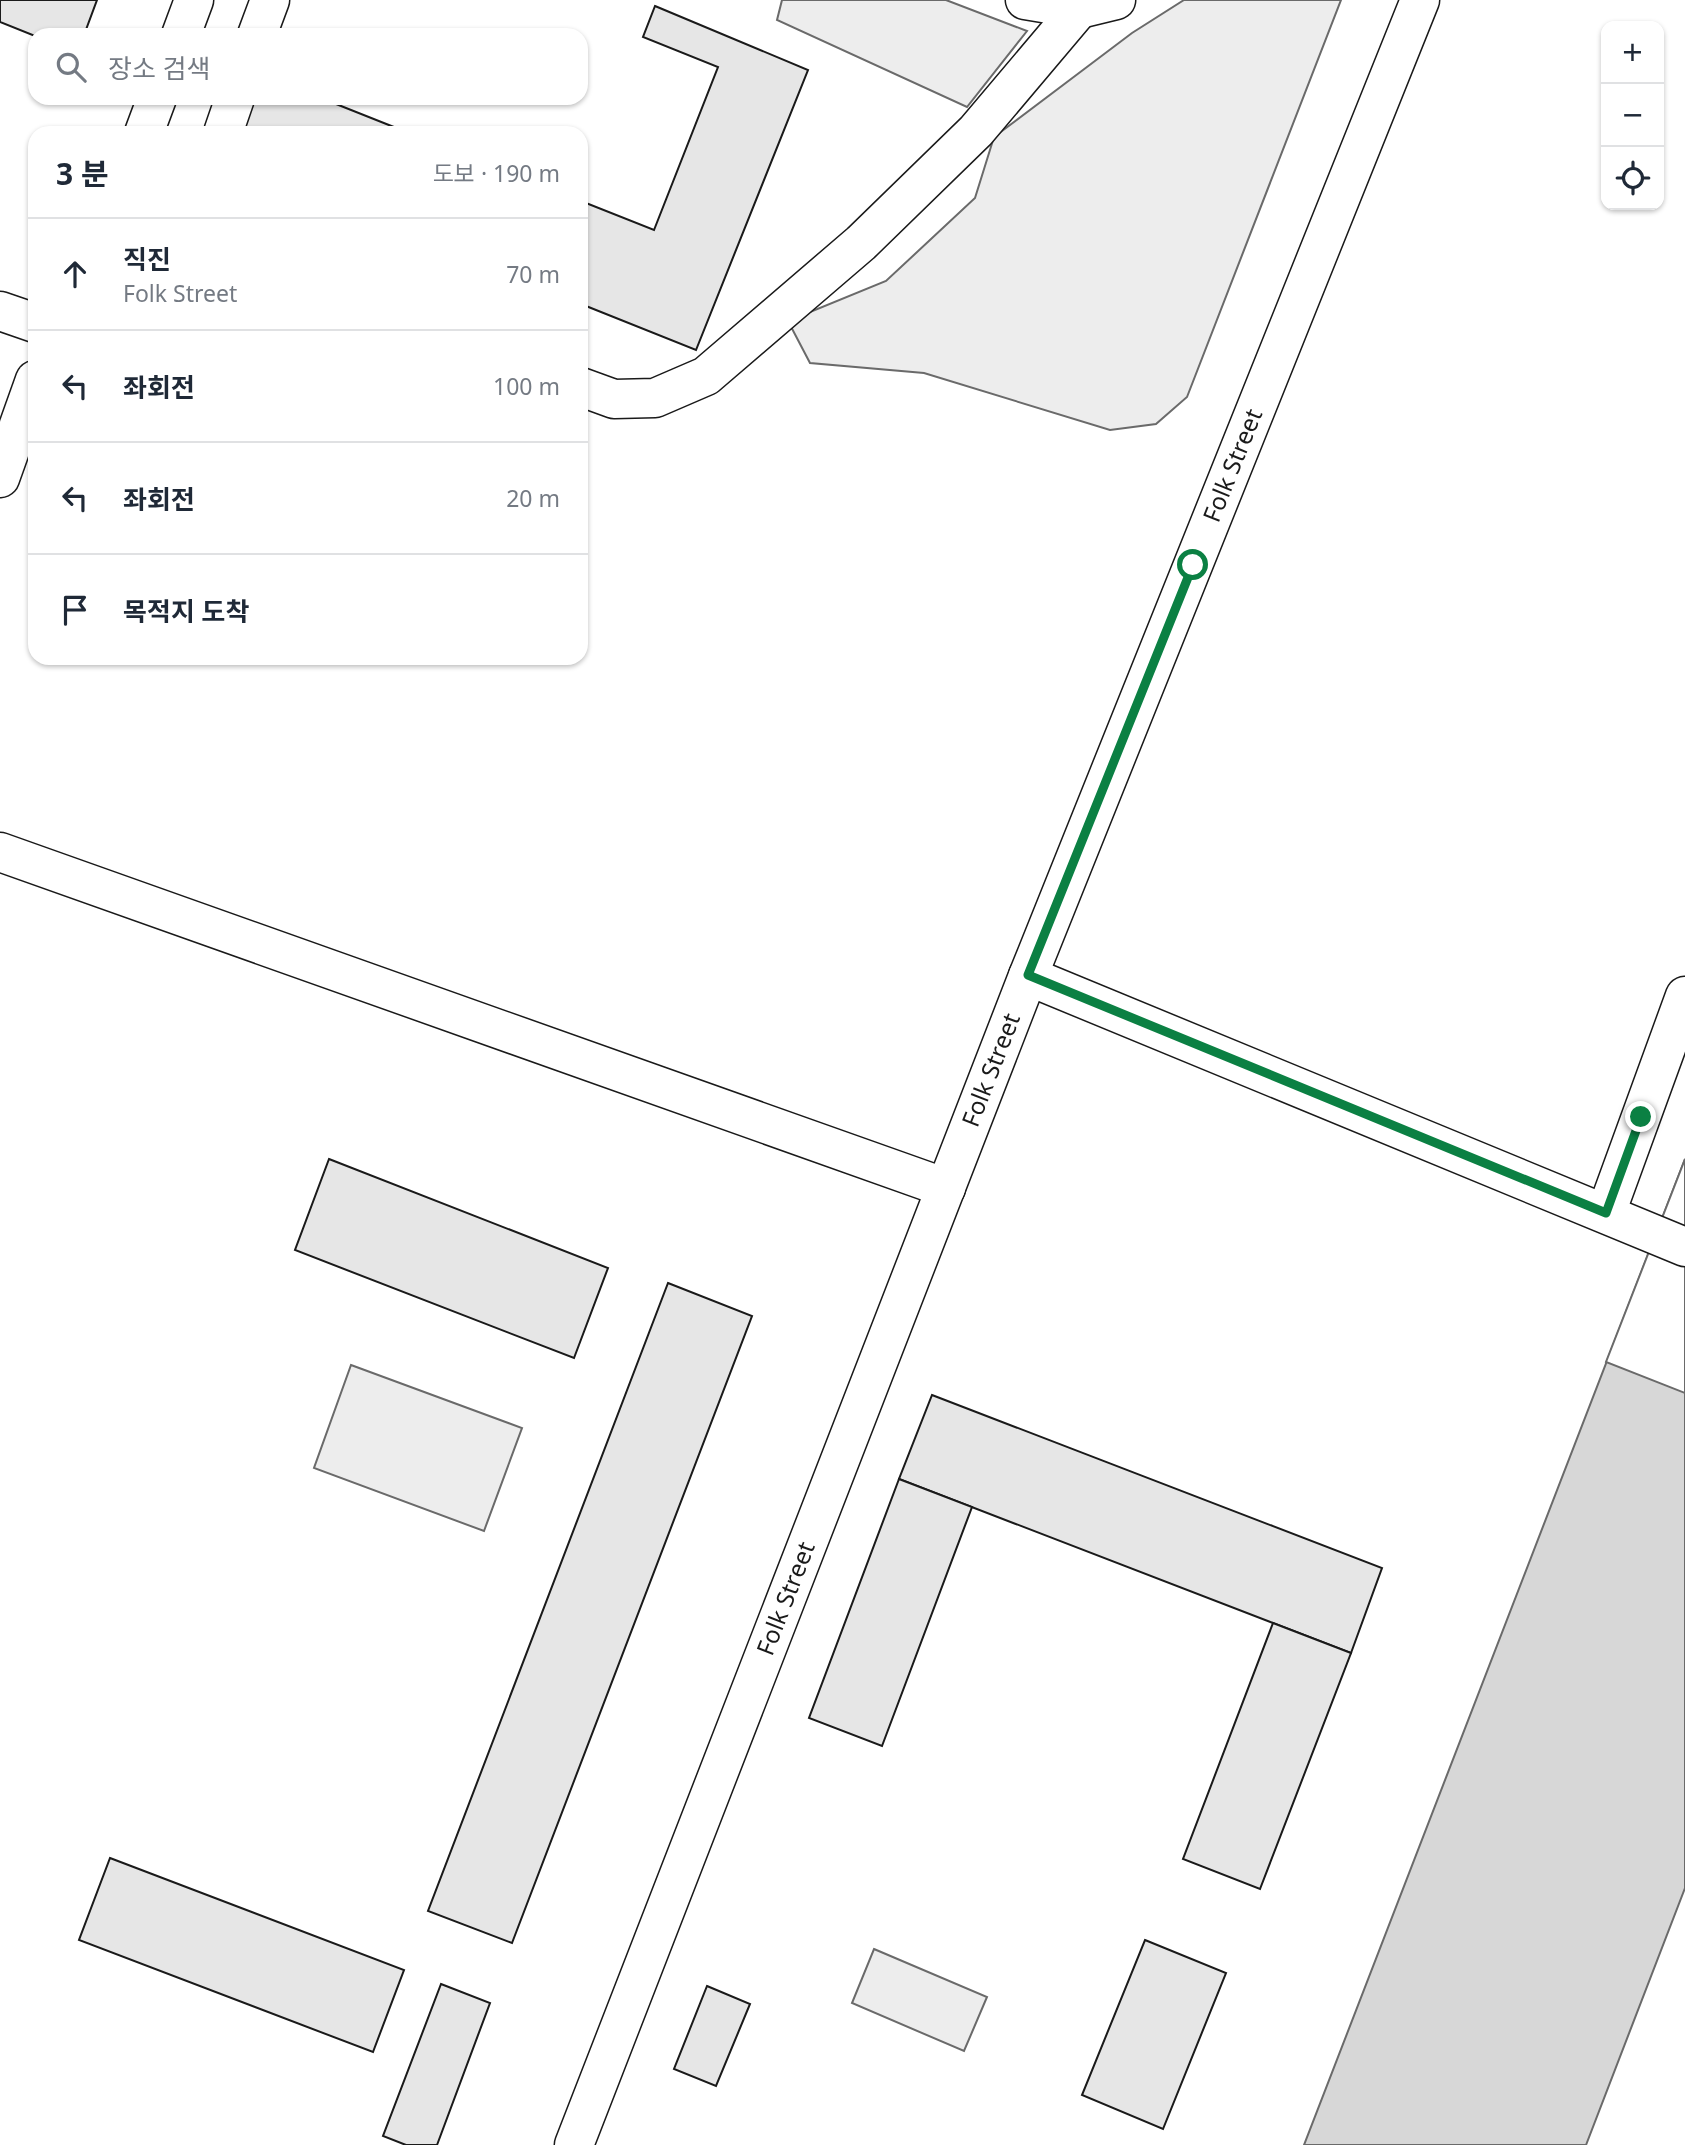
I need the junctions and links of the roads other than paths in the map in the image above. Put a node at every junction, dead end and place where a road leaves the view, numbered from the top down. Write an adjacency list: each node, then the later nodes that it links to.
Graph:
1 (194, 0): 7 (street)
2 (270, 0): 8 (street)
3 (1025, 0): 6 (street)
4 (1116, 0): 6 (street)
5 (1420, 0): 19 (street, Folk Street)
6 (1080, 4): 15 (street)
7 (184, 28)
8 (260, 28)
9 (154, 105): 11 (street)
10 (233, 105): 12 (street)
11 (147, 126)
12 (225, 126)
13 (0, 311): 14 (street)
14 (28, 321)
15 (588, 390)
16 (28, 400): 17 (street)
17 (0, 478)
18 (0, 852): 21 (street)
19 (1028, 975): 21 (street, Folk Street); 22 (street)
20 (1685, 996): 22 (street)
21 (946, 1188): 24 (street, Folk Street)
22 (1606, 1213): 23 (street)
23 (1685, 1247)
24 (574, 2145)

